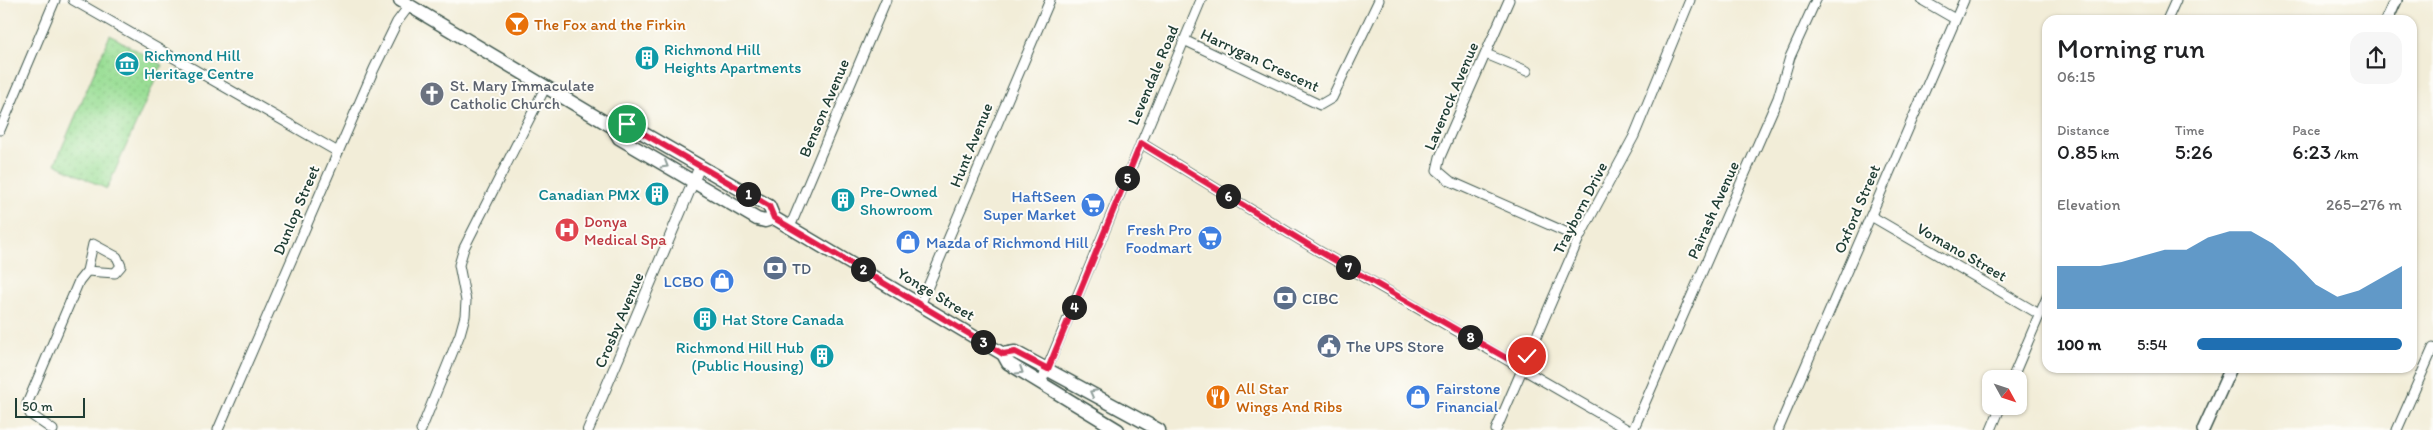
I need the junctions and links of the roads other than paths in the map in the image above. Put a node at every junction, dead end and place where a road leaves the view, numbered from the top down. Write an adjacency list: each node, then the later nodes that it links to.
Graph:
1 (55, 0): 23 (street)
2 (73, 0): 25 (street)
3 (886, 0): 30 (street, Benson Avenue)
4 (1050, 0): 33 (street, Hunt Avenue)
5 (1201, 0): 18 (street, Levendale Road)
6 (1379, 0): 18 (street, Harrygan Crescent)
7 (1508, 0): 19 (street, Laverock Avenue)
8 (1690, 0): 31 (street, Trayborn Drive)
9 (1816, 0): 52 (street, Pairash Avenue)
10 (1922, 0): 17 (street)
11 (1964, 0): 17 (street, Oxford Street)
12 (2176, 0): 15 (street)
13 (2396, 0): 16 (main road)
14 (407, 2): 21 (main road, Yonge Street); 25 (street, Dunlop Street)
15 (2170, 15)
16 (2389, 15)
17 (1955, 19): 28 (street, Oxford Street)
18 (1184, 40): 24 (street, Levendale Road)
19 (1486, 54): 20 (street); 31 (street, Laverock Avenue)
20 (1527, 71)
21 (545, 88): 22 (main road, Yonge Street); 46 (street)
22 (613, 127): 26 (main road, Yonge Street); 27 (main road, Yonge Street, one-way to 27)
23 (0, 130)
24 (1141, 143): 38 (street); 39 (street, Levendale Road)
25 (338, 152): 45 (street, Dunlop Street)
26 (700, 166): 27 (street, Crosby Avenue); 29 (main road, Yonge Street)
27 (695, 182): 29 (main road, Yonge Street); 47 (street, Crosby Avenue)
28 (1871, 216): 35 (street, Vomano Street); 53 (street, Oxford Street)
29 (774, 218): 30 (main road, Yonge Street)
30 (790, 227): 33 (main road, Yonge Street)
31 (1579, 238): 38 (street, Trayborn Drive)
32 (87, 271): 44 (street)
33 (920, 303): 37 (main road, Yonge Street)
34 (2042, 308): 35 (street)
35 (2039, 314): 40 (street)
36 (2433, 348): 56 (street)
37 (1003, 354): 39 (main road, Yonge Street); 42 (main road, Yonge Street, one-way to 42)
38 (1522, 367): 50 (street, Trayborn Drive); 51 (street)
39 (1048, 369): 42 (street, Levendale Road); 49 (main road, Yonge Street, one-way to 39)
40 (2016, 370)
41 (2229, 373): 55 (main road)
42 (1041, 384): 48 (main road, Yonge Street)
43 (1997, 415): 54 (street)
44 (53, 430)
45 (218, 430)
46 (421, 430)
47 (588, 430)
48 (1118, 430)
49 (1159, 430)
50 (1496, 430)
51 (1628, 430)
52 (1633, 430)
53 (1778, 430)
54 (1991, 430)
55 (2203, 430)
56 (2397, 430)

